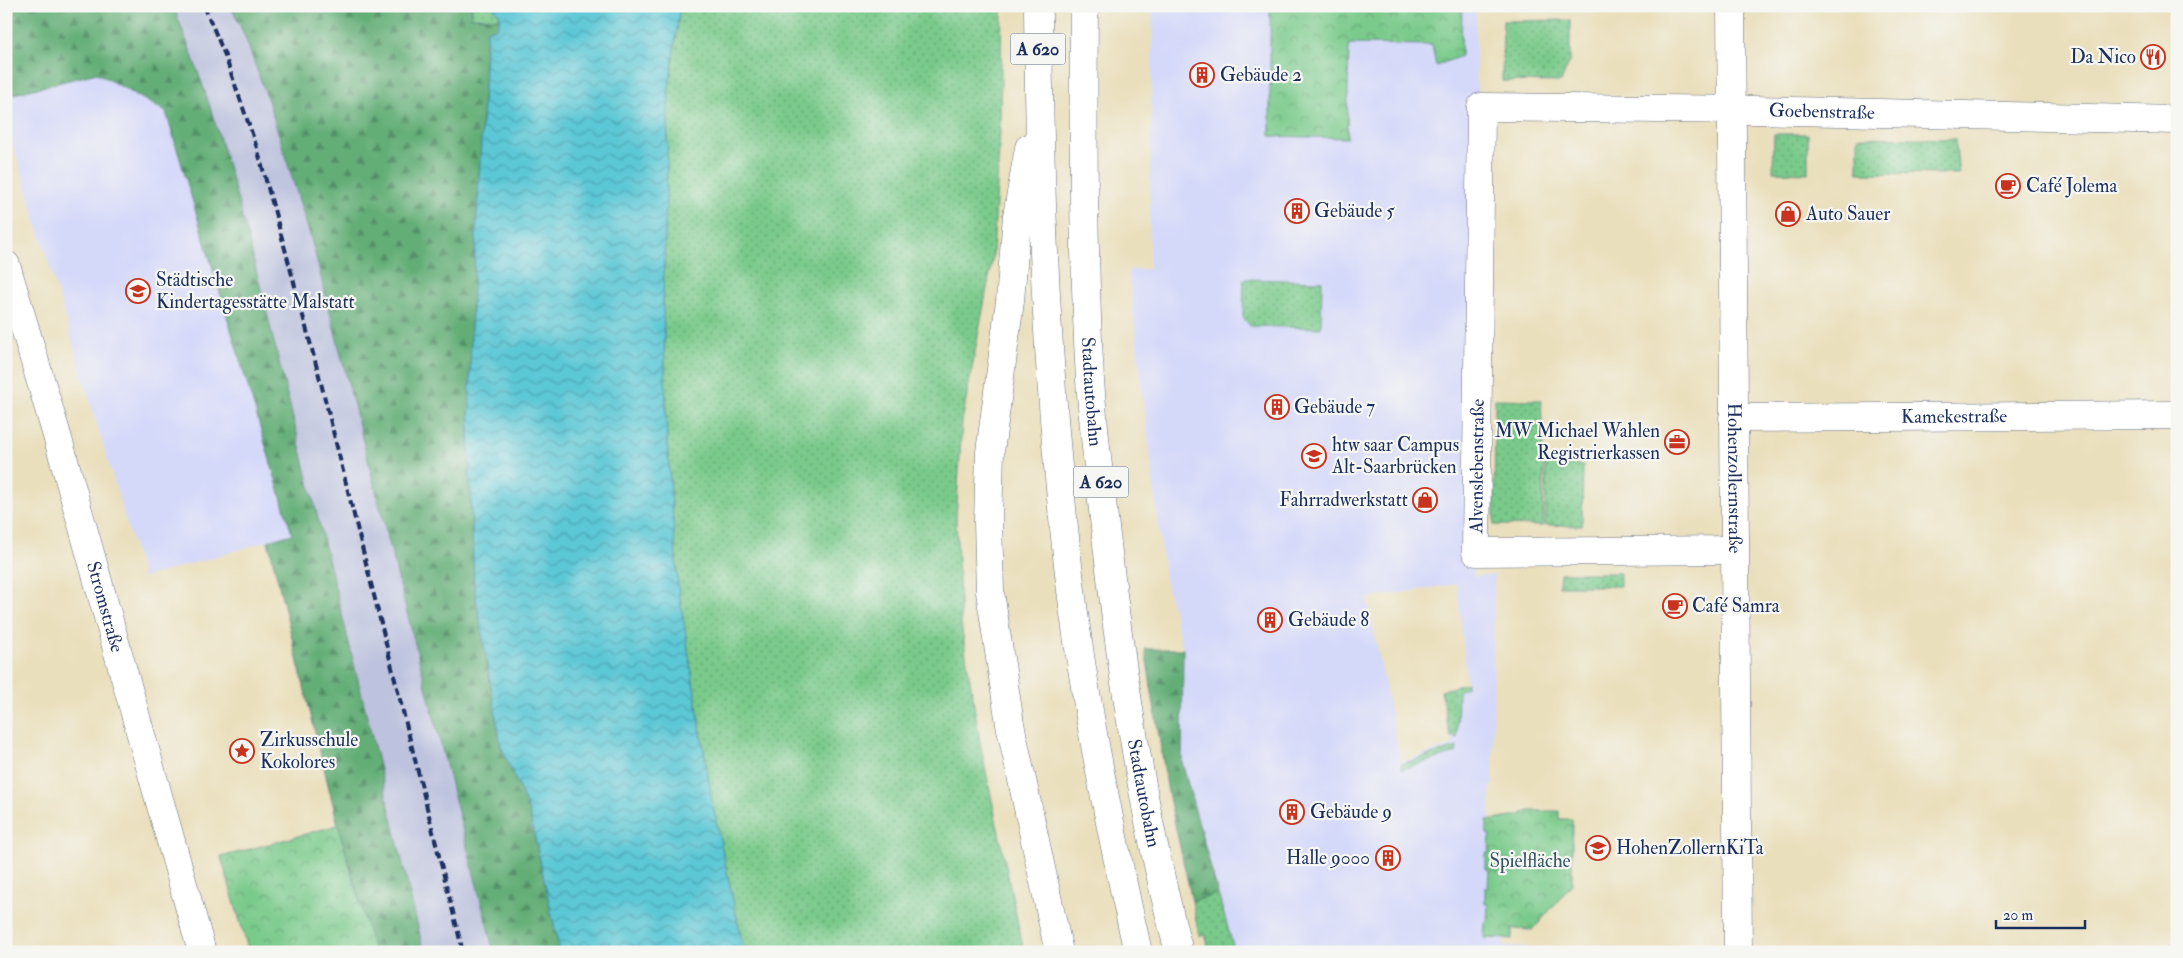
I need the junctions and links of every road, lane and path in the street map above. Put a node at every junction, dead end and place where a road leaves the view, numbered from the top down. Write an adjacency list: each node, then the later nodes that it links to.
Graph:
1 (1038, 6): 4 (main road, Stadtautobahn / A 620)
2 (1084, 6): 15 (main road, Stadtautobahn / A 620)
3 (1731, 6): 5 (main road, Hohenzollernstraße)
4 (1038, 92): 13 (main road); 14 (main road, Stadtautobahn / A 620)
5 (1731, 110): 6 (main road, Goebenstraße); 7 (main road, Goebenstraße); 10 (main road, Hohenzollernstraße)
6 (2177, 120)
7 (1481, 122): 11 (main road, Alvenslebenstraße)
8 (6, 264): 12 (main road, Stromstraße)
9 (2177, 415): 10 (main road, Kamekestraße)
10 (1733, 418): 11 (main road, Hohenzollernstraße)
11 (1734, 550): 16 (main road, Hohenzollernstraße)
12 (202, 952)
13 (1059, 952)
14 (1138, 952)
15 (1179, 952)
16 (1738, 952)

